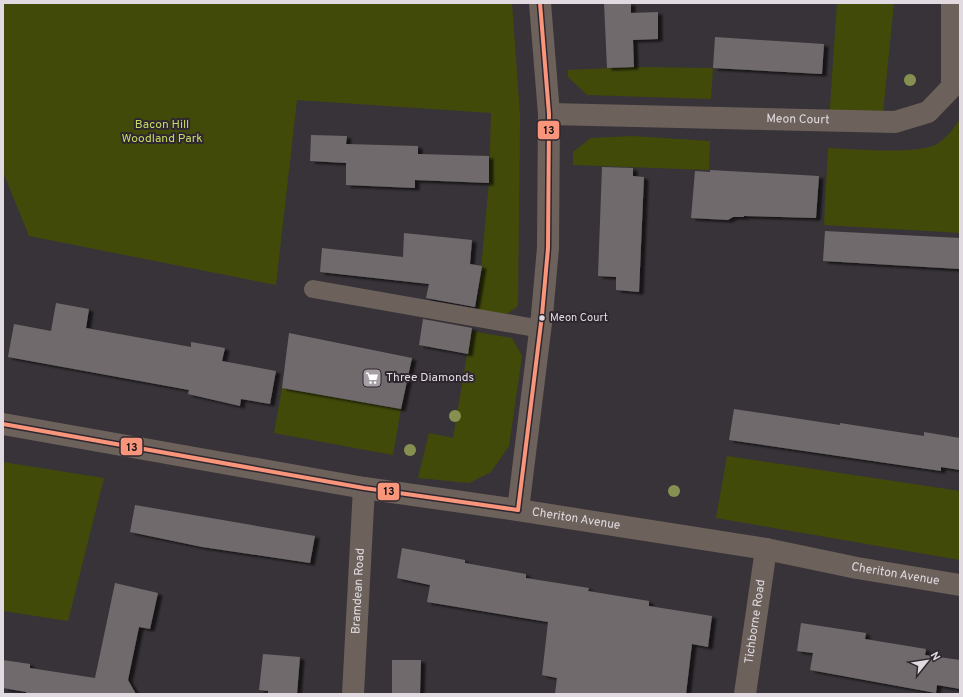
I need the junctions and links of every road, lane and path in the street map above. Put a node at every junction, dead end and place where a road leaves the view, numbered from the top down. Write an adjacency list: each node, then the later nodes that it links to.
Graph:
1 (540, 3): 3 (street)
2 (952, 3): 3 (street, Meon Court)
3 (549, 114): 5 (street)
4 (313, 289): 5 (lane)
5 (541, 329): 8 (street)
6 (3, 424): 7 (street, Cheriton Avenue)
7 (364, 488): 8 (street, Cheriton Avenue); 11 (street, Bramdean Road)
8 (518, 510): 9 (street, Cheriton Avenue)
9 (766, 549): 10 (street, Cheriton Avenue); 12 (street, Tichborne Road)
10 (960, 584)
11 (353, 694)
12 (745, 694)

